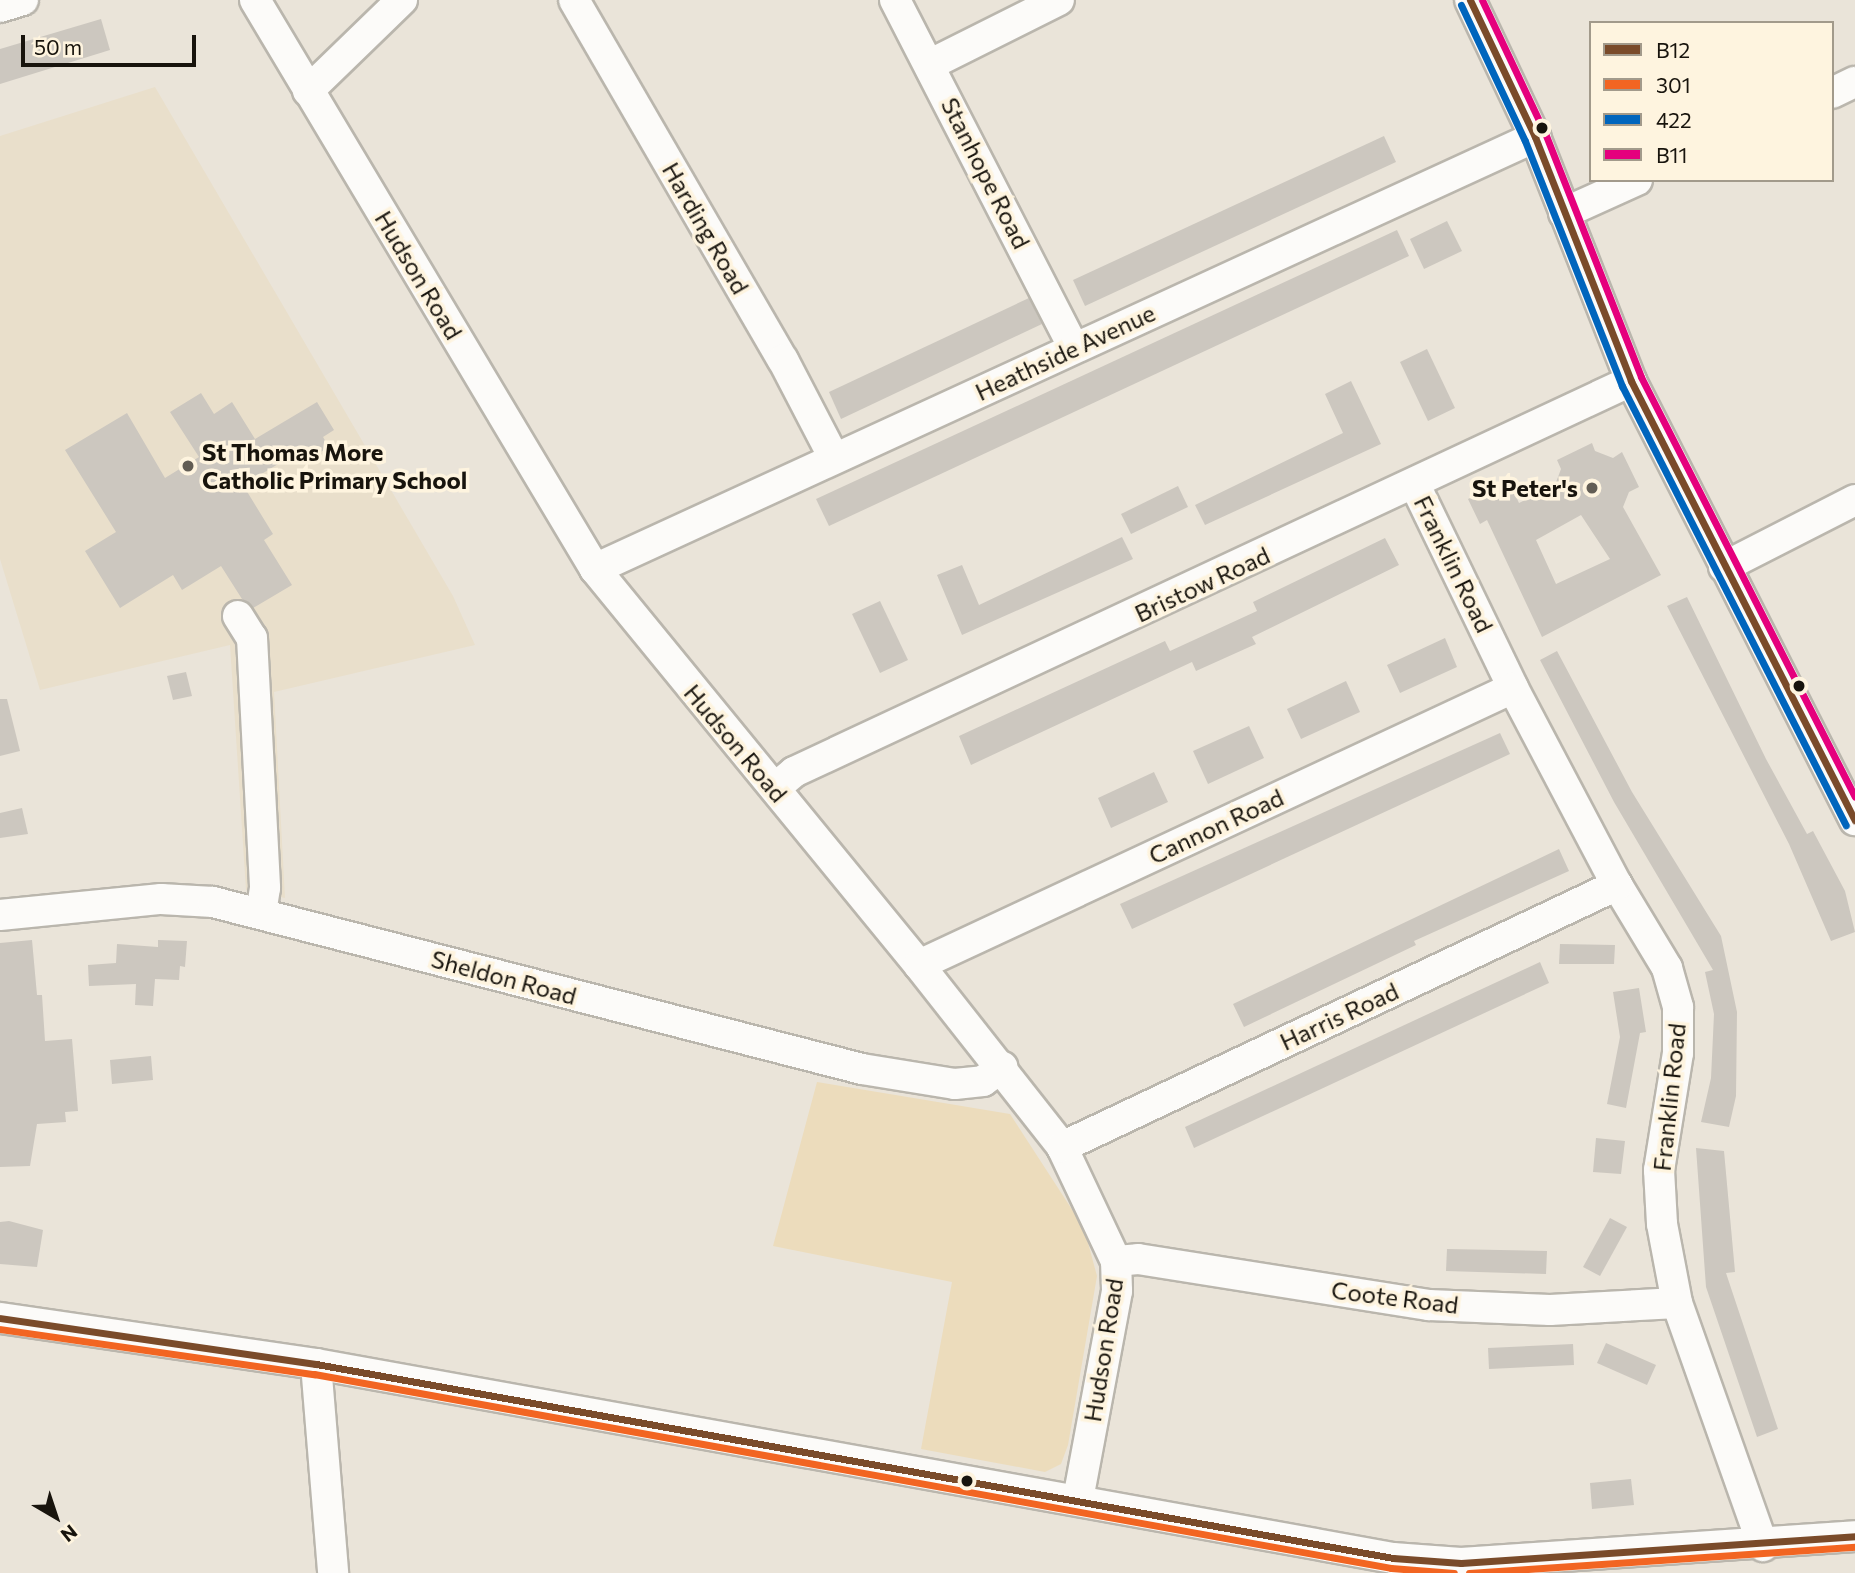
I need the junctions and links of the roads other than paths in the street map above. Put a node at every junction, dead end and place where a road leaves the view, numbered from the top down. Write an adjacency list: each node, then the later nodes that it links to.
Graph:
1 (23, 0): 8 (street)
2 (255, 0): 11 (street, Hudson Road)
3 (402, 0): 11 (street)
4 (574, 0): 18 (street, Harding Road)
5 (895, 0): 9 (street, Stanhope Road)
6 (1059, 0): 9 (street)
7 (1470, 0): 13 (street)
8 (0, 8)
9 (931, 64): 16 (street, Stanhope Road)
10 (1855, 82): 12 (street)
11 (308, 91): 22 (street, Hudson Road)
12 (1834, 92)
13 (1535, 136): 15 (street); 16 (street, Heathside Avenue)
14 (1633, 182): 15 (street)
15 (1564, 213): 17 (street)
16 (1074, 348): 18 (street, Heathside Avenue)
17 (1631, 382): 19 (street, Bristow Road); 21 (street)
18 (834, 458): 22 (street, Heathside Avenue)
19 (1415, 485): 24 (street, Franklin Road); 25 (street, Bristow Road)
20 (1855, 500): 21 (street)
21 (1724, 567): 26 (street)
22 (595, 569): 25 (street, Hudson Road)
23 (238, 616): 28 (street)
24 (1513, 688): 27 (street, Franklin Road); 30 (street, Cannon Road)
25 (775, 788): 30 (street, Hudson Road)
26 (1855, 820)
27 (1617, 885): 32 (street, Harris Road); 34 (street, Franklin Road)
28 (261, 913): 29 (street, Sheldon Road); 31 (street, Sheldon Road)
29 (0, 915)
30 (919, 965): 31 (street, Hudson Road)
31 (1002, 1067): 32 (street, Hudson Road)
32 (1062, 1147): 33 (street, Hudson Road)
33 (1116, 1261): 34 (street, Coote Road); 37 (street, Hudson Road)
34 (1677, 1303): 39 (street, Franklin Road)
35 (0, 1318): 36 (street)
36 (316, 1364): 37 (street); 40 (street)
37 (1078, 1499): 39 (street)
38 (1855, 1536): 39 (street)
39 (1763, 1546)
40 (333, 1573)

